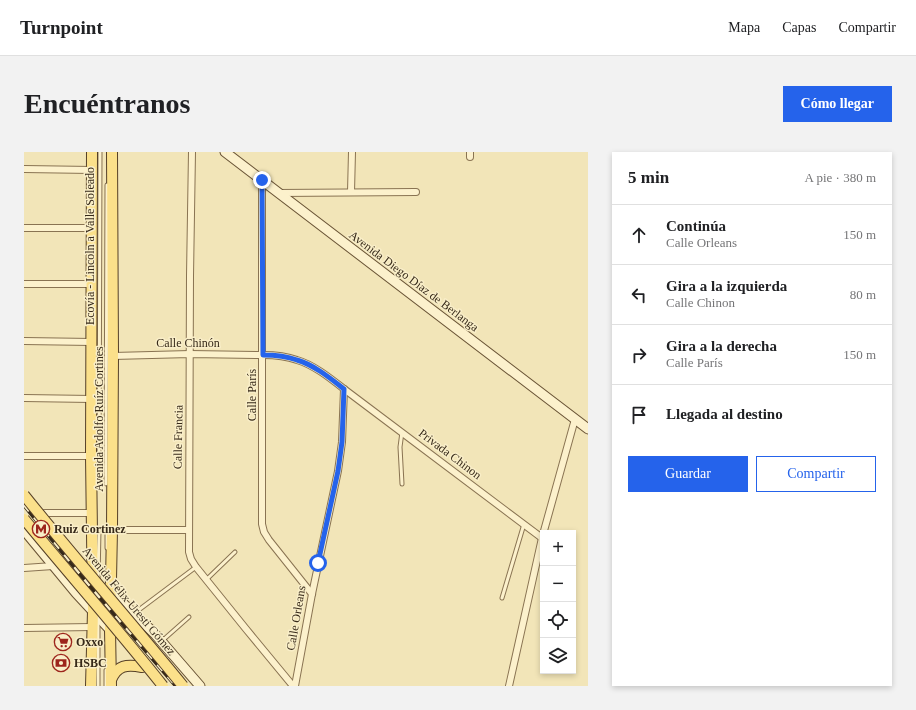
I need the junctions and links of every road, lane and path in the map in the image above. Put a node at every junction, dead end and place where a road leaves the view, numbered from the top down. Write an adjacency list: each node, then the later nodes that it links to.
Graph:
1 (92, 152): 8 (main road, Avenida Adolfo Ruíz Cortines)
2 (100, 152): 31 (lane, Ecovía - Lincoln a Valle Soleado)
3 (112, 152): 22 (main road, Avenida Adolfo Ruíz Cortines)
4 (192, 152): 20 (street, Calle Francia)
5 (225, 152): 9 (street, Avenida Diego Díaz de Berlanga)
6 (352, 152): 11 (street)
7 (24, 169): 8 (street)
8 (92, 170): 15 (main road, Avenida Adolfo Ruíz Cortines)
9 (262, 180): 13 (street, Avenida Diego Díaz de Berlanga); 21 (street, Calle París)
10 (107, 184): 32 (lane)
11 (351, 192): 12 (street); 13 (street)
12 (416, 192)
13 (278, 193): 26 (street, Avenida Diego Díaz de Berlanga)
14 (24, 228): 15 (street)
15 (92, 228): 17 (main road, Avenida Adolfo Ruíz Cortines)
16 (24, 284): 17 (street)
17 (92, 284): 19 (main road, Avenida Adolfo Ruíz Cortines)
18 (24, 341): 19 (street)
19 (92, 342): 25 (main road, Avenida Adolfo Ruíz Cortines)
20 (190, 354): 21 (street, Calle Chinón); 22 (street, Calle Chinón); 43 (street, Calle Francia)
21 (263, 355): 23 (street, Calle Chinón); 56 (street, Calle París)
22 (113, 356): 41 (main road, Avenida Adolfo Ruíz Cortines)
23 (344, 389): 28 (street, Privada Chinon); 56 (street, Calle Orleans)
24 (24, 398): 25 (street)
25 (92, 399): 30 (main road, Avenida Adolfo Ruíz Cortines)
26 (575, 419): 27 (street, Avenida Diego Díaz de Berlanga); 44 (street)
27 (588, 429)
28 (402, 432): 33 (lane); 39 (street, Privada Chinon)
29 (24, 456): 30 (street)
30 (92, 456): 37 (main road, Avenida Adolfo Ruíz Cortines)
31 (99, 484)
32 (106, 484)
33 (402, 484)
34 (24, 488): 36 (street)
35 (24, 495): 76 (main road, Avenida Félix Uresti Gómez, bridge)
36 (45, 513): 37 (street); 49 (street)
37 (92, 513): 53 (main road, Avenida Adolfo Ruíz Cortines)
38 (24, 519): 75 (main road, bridge)
39 (524, 524): 45 (street, Privada Chinon); 57 (lane)
40 (99, 528): 53 (lane)
41 (109, 529): 43 (street); 47 (lane); 55 (main road, Avenida Adolfo Ruíz Cortines)
42 (24, 530): 50 (street)
43 (188, 530): 51 (street, Calle Francia)
44 (544, 530)
45 (540, 536)
46 (540, 547): 79 (street)
47 (107, 551)
48 (235, 552): 54 (lane)
49 (80, 555): 50 (street); 53 (street)
50 (53, 566): 52 (street); 60 (street)
51 (196, 567): 54 (street, Calle Francia); 61 (lane)
52 (24, 568)
53 (95, 575): 55 (street); 60 (main road, Avenida Adolfo Ruíz Cortines)
54 (206, 579): 78 (street, Calle Francia)
55 (109, 590): 58 (lane); 61 (street); 65 (main road, Avenida Adolfo Ruíz Cortines)
56 (312, 594): 78 (street, Calle Orleans)
57 (502, 598)
58 (106, 602)
59 (106, 610): 65 (lane)
60 (95, 614): 63 (main road, Avenida Adolfo Ruíz Cortines); 65 (street); 73 (lane)
61 (134, 614): 66 (street)
62 (189, 617): 67 (lane)
63 (92, 627): 64 (street); 72 (main road, Avenida Adolfo Ruíz Cortines)
64 (24, 628)
65 (107, 628): 68 (street); 71 (main road, Avenida Adolfo Ruíz Cortines)
66 (155, 634): 67 (street); 68 (street)
67 (162, 642): 77 (street)
68 (129, 652): 70 (street)
69 (106, 663): 71 (lane)
70 (142, 667): 71 (main road); 74 (street)
71 (109, 684)
72 (91, 686)
73 (98, 686)
74 (157, 686)
75 (164, 686)
76 (183, 686)
77 (200, 686)
78 (294, 686)
79 (509, 686)

